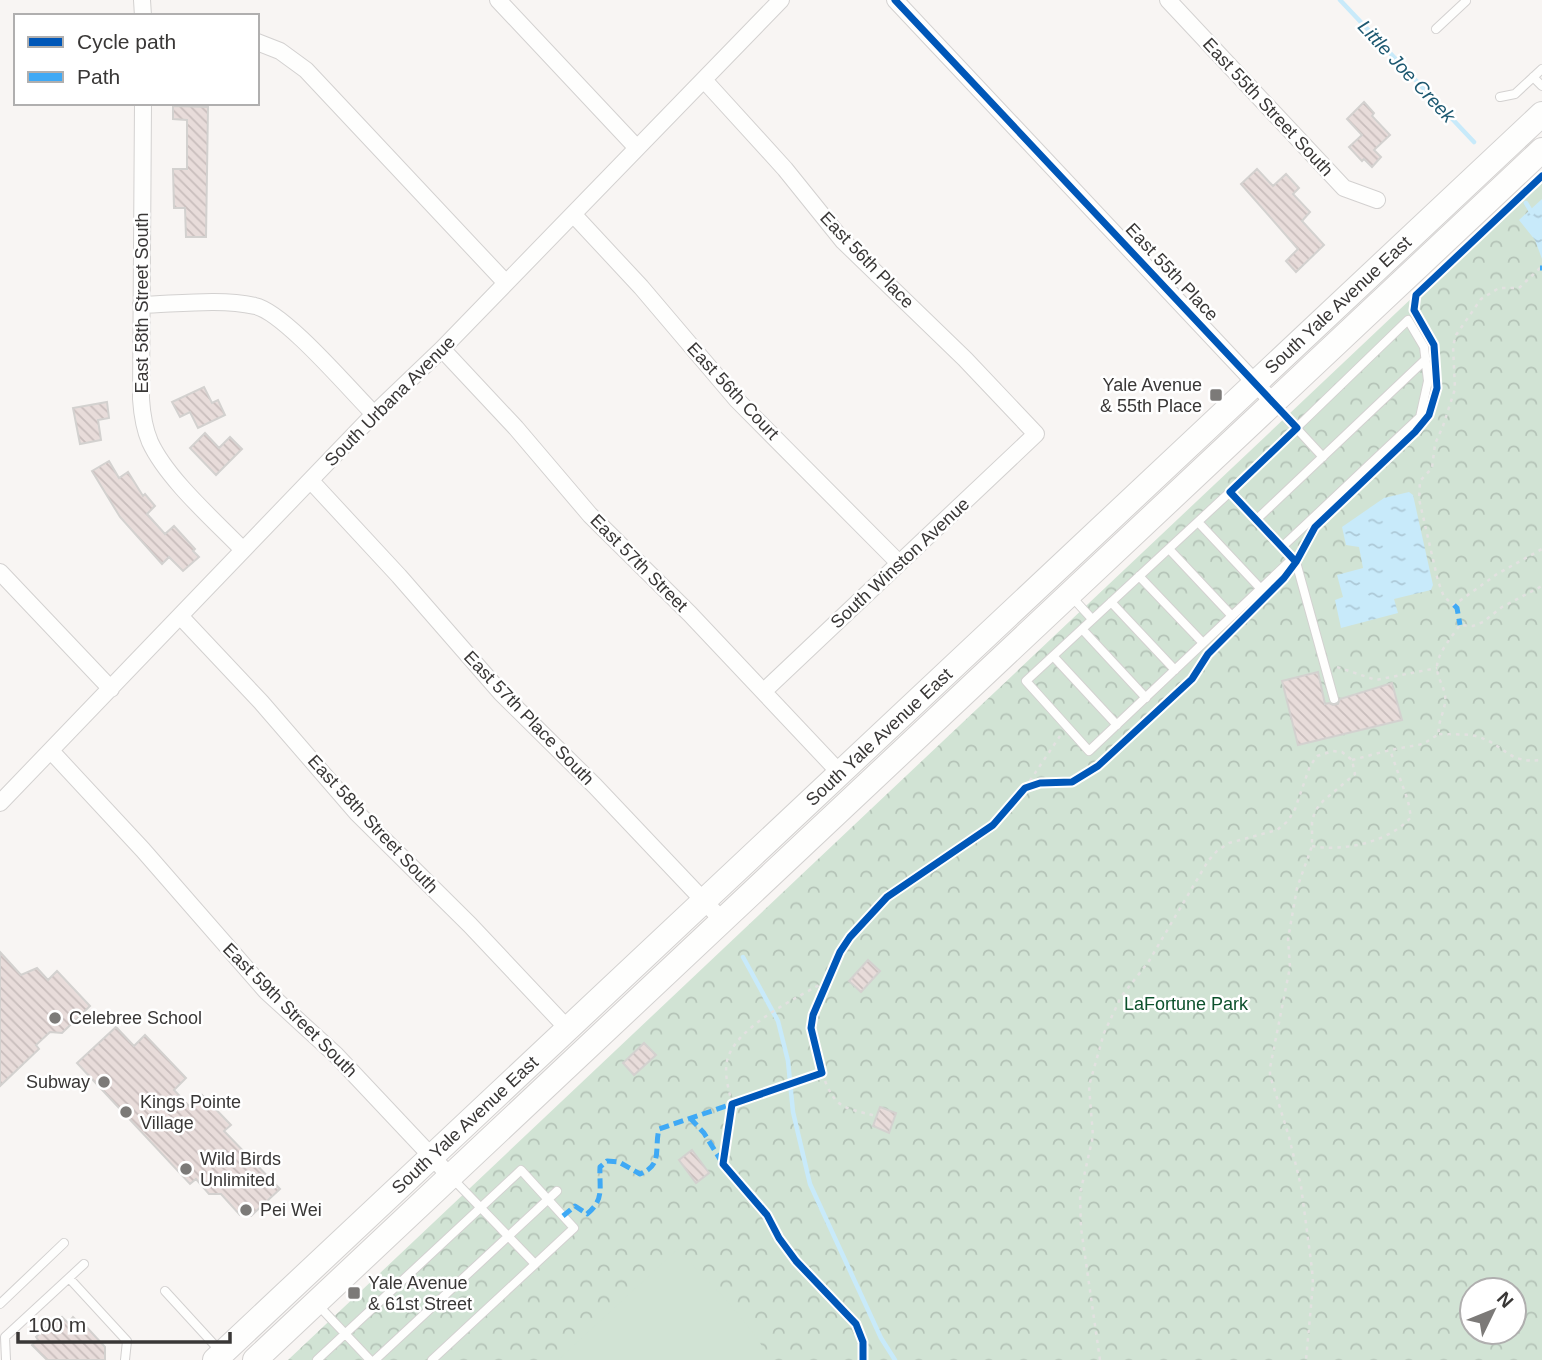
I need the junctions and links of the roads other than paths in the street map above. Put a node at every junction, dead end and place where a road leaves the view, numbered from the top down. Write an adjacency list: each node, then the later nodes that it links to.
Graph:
1 (498, 0): 15 (street)
2 (895, 0): 23 (street, East 55th Place)
3 (1168, 0): 17 (street, East 55th Street South)
4 (1466, 0): 6 (lane)
5 (770, 4): 10 (street, South Urbana Avenue)
6 (1436, 29)
7 (259, 43): 19 (street)
8 (1542, 69): 9 (lane)
9 (1533, 77): 11 (lane); 12 (lane)
10 (704, 80): 15 (street, South Urbana Avenue); 27 (street, East 56th Place)
11 (1542, 86)
12 (1500, 97)
13 (143, 105): 20 (street, East 58th Street South)
14 (1542, 114): 23 (main road, South Yale Avenue East)
15 (637, 148): 18 (street, South Urbana Avenue)
16 (1542, 150): 24 (main road, South Yale Avenue East)
17 (1377, 200)
18 (573, 214): 19 (street, South Urbana Avenue); 37 (street, East 56th Court)
19 (506, 282): 21 (street, South Urbana Avenue)
20 (141, 305): 25 (street); 35 (street, East 58th Street South)
21 (442, 349): 25 (street, South Urbana Avenue); 51 (street, East 57th Street)
22 (1426, 359): 26 (lane); 28 (lane); 33 (lane)
23 (1255, 383): 24 (street, East 55th Place); 56 (main road, South Yale Avenue East)
24 (1273, 402): 26 (lane, East 55th Place); 41 (main road, South Yale Avenue East)
25 (374, 414): 29 (street, South Urbana Avenue)
26 (1297, 428): 28 (lane, East 55th Place); 30 (lane)
27 (1036, 434): 37 (street, South Winston Avenue)
28 (1323, 457): 31 (lane)
29 (311, 481): 35 (street, South Urbana Avenue); 58 (street, East 57th Place South)
30 (1230, 492): 31 (lane); 32 (lane)
31 (1256, 520): 33 (lane)
32 (1198, 522): 34 (lane); 40 (lane)
33 (1282, 547): 36 (lane)
34 (1169, 549): 39 (lane); 44 (lane)
35 (243, 550): 43 (street, South Urbana Avenue)
36 (1292, 559): 40 (lane); 53 (lane)
37 (900, 563): 51 (street, South Winston Avenue)
38 (0, 572): 50 (street)
39 (1139, 576): 42 (lane); 47 (lane)
40 (1261, 589): 44 (lane)
41 (1069, 594): 45 (lane); 59 (main road, South Yale Avenue East)
42 (1111, 602): 45 (lane); 49 (lane)
43 (180, 616): 50 (street, South Urbana Avenue); 60 (street, East 58th Street South)
44 (1232, 616): 47 (lane)
45 (1092, 619): 46 (lane)
46 (1082, 629): 48 (lane); 52 (lane)
47 (1203, 643): 49 (lane)
48 (1053, 656): 54 (lane); 54 (lane)
49 (1175, 670): 52 (lane)
50 (111, 689): 55 (street, South Urbana Avenue)
51 (764, 691): 56 (street, East 57th Street)
52 (1146, 698): 54 (lane)
53 (1334, 699)
54 (1117, 725)
55 (51, 751): 57 (street, South Urbana Avenue); 61 (street, East 59th Street South)
56 (840, 773): 58 (main road, South Yale Avenue East)
57 (0, 803)
58 (704, 901): 59 (street, East 57th Place South); 60 (main road, South Yale Avenue East)
59 (722, 920): 62 (main road, South Yale Avenue East)
60 (568, 1029): 61 (main road, South Yale Avenue East)
61 (432, 1157): 62 (street, East 59th Street South); 75 (main road, South Yale Avenue East)
62 (450, 1176): 65 (lane, East 59th Street South); 72 (main road, South Yale Avenue East)
63 (557, 1191): 64 (lane)
64 (548, 1200): 65 (lane); 66 (lane); 69 (lane)
65 (481, 1207): 66 (lane, East 59th Street South); 74 (lane)
66 (508, 1236): 69 (lane, East 59th Street South); 81 (lane)
67 (64, 1243): 73 (lane)
68 (83, 1264): 70 (lane)
69 (535, 1264): 82 (lane)
70 (69, 1278): 76 (lane); 77 (lane)
71 (165, 1291): 75 (lane)
72 (316, 1303): 74 (lane); 78 (main road, South Yale Avenue East)
73 (0, 1304)
74 (345, 1334): 79 (lane); 80 (lane)
75 (222, 1358)
76 (6, 1360)
77 (125, 1360)
78 (256, 1360)
79 (317, 1360)
80 (370, 1360)
81 (375, 1360)
82 (432, 1360)

